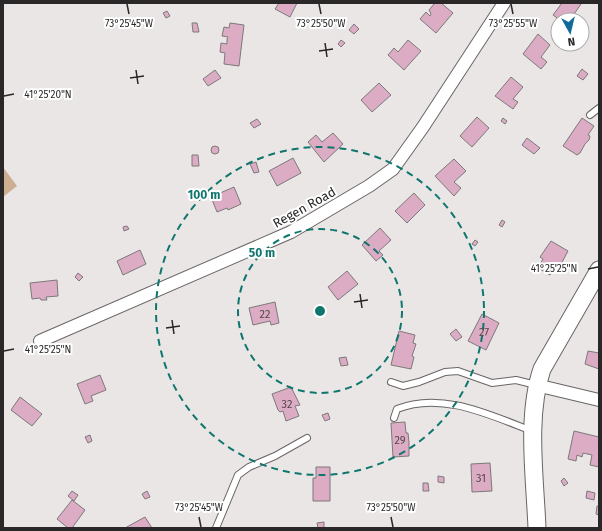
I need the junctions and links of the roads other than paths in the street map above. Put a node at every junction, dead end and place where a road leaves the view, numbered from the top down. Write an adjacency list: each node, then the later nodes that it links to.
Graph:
1 (504, 3): 5 (street, Regen Road)
2 (599, 108): 3 (lane)
3 (590, 115)
4 (599, 270): 7 (main road)
5 (40, 341)
6 (392, 382): 7 (lane)
7 (536, 385): 8 (street); 10 (main road)
8 (599, 400)
9 (394, 418): 10 (lane)
10 (534, 432): 13 (main road)
11 (307, 438): 12 (lane)
12 (216, 528)
13 (537, 528)

